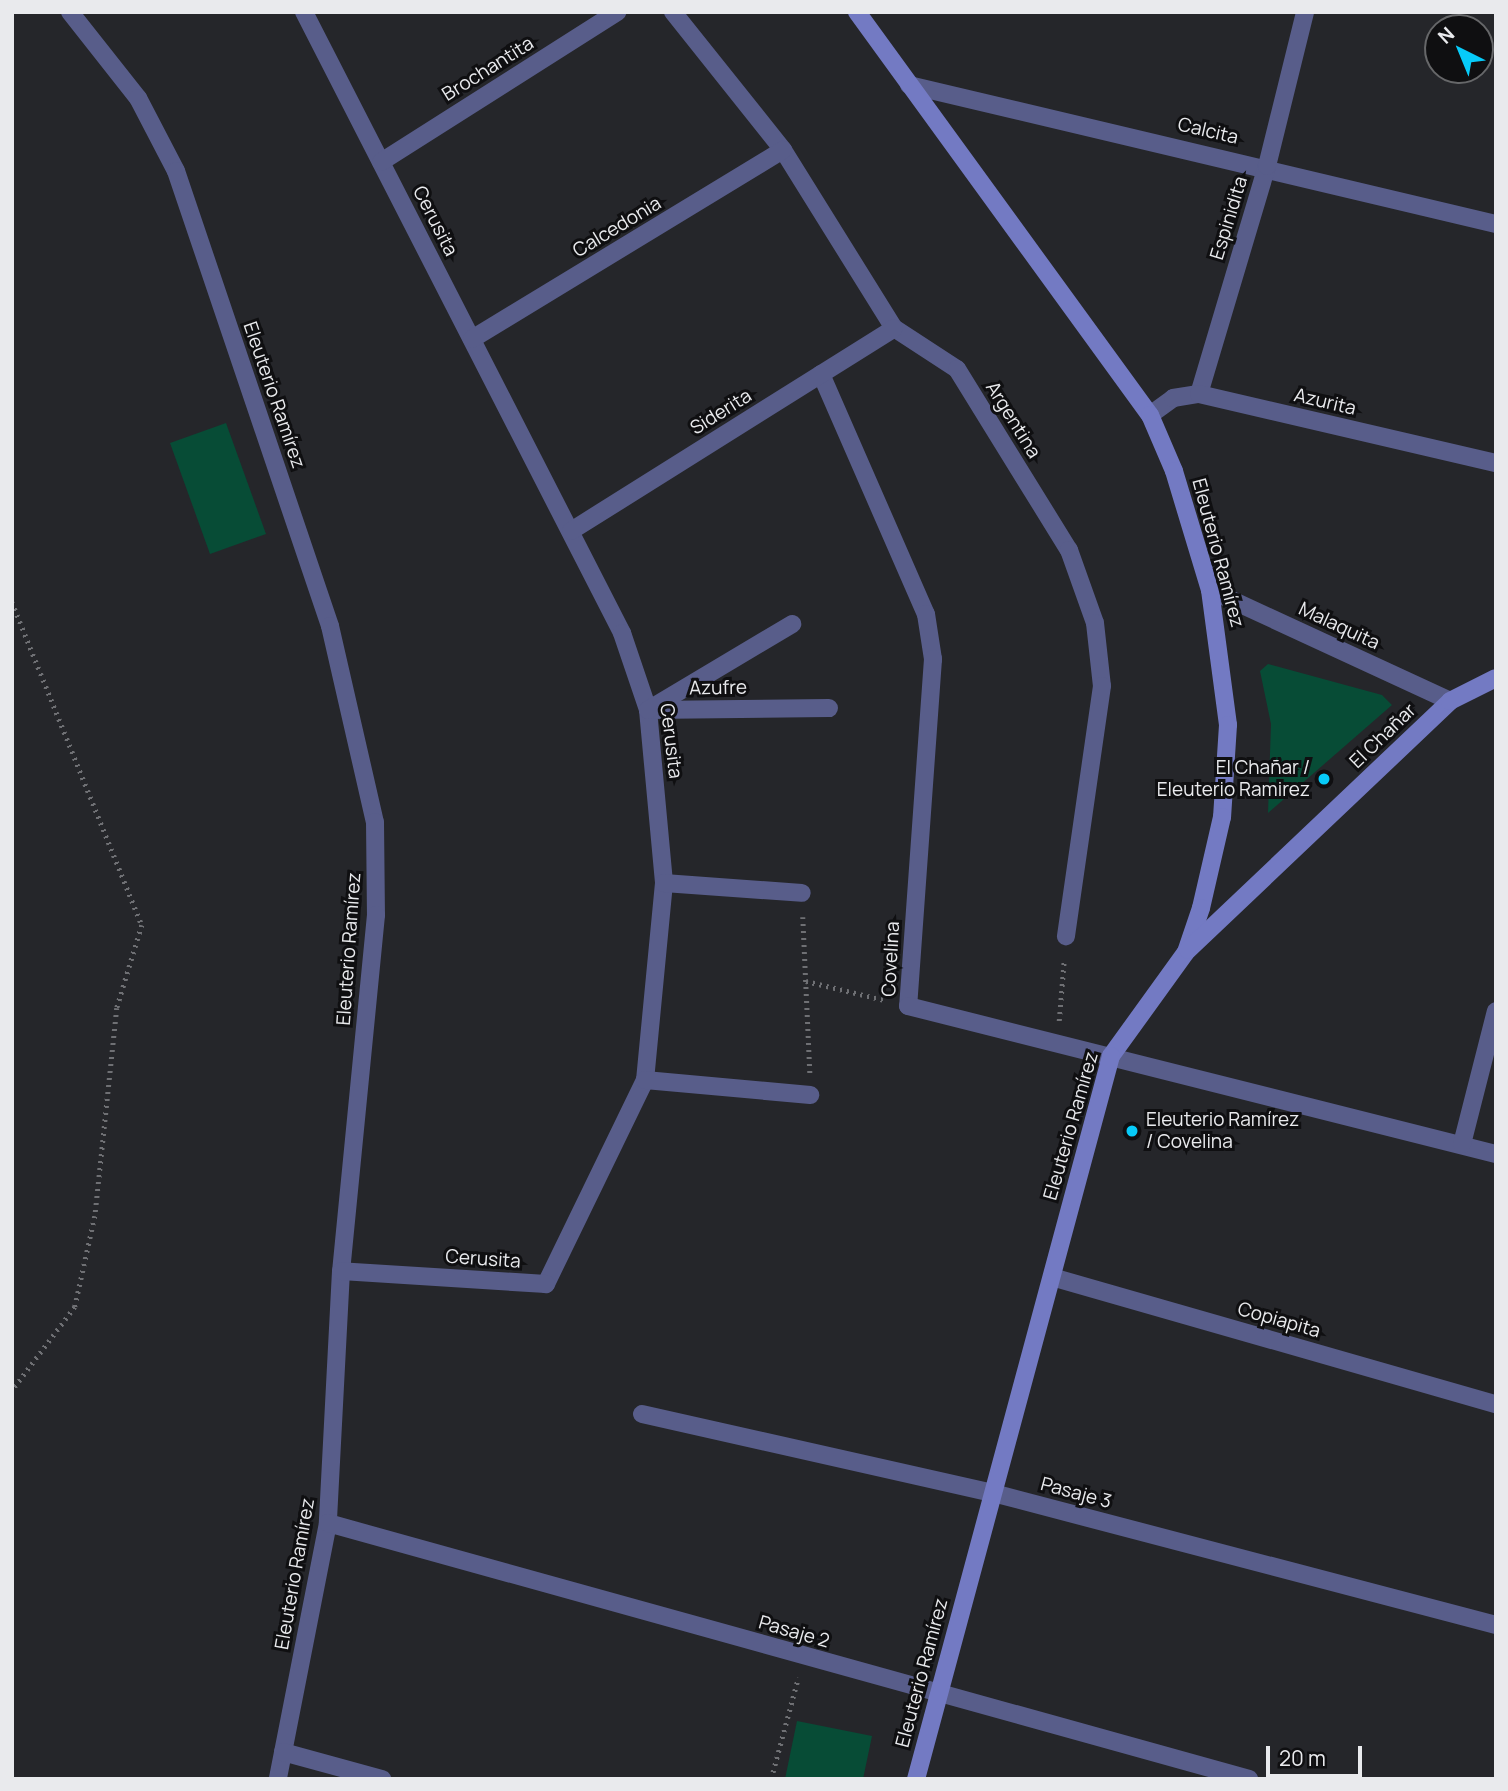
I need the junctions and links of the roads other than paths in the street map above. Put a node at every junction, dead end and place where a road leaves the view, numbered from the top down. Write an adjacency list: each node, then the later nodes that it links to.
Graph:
1 (70, 12): 35 (street, Eleuterio Ramírez)
2 (304, 12): 9 (street, Cerusita)
3 (617, 12): 9 (street, Brochantita)
4 (673, 12): 8 (street, Argentina)
5 (857, 12): 7 (street, Eleuterio Ramírez)
6 (1305, 12): 10 (street, Espinidita)
7 (909, 85): 10 (street, Calcita); 16 (street, Eleuterio Ramírez)
8 (783, 150): 12 (street, Argentina); 13 (street, Calcedonia)
9 (381, 162): 13 (street, Cerusita)
10 (1266, 166): 11 (street, Calcita); 15 (street, Espinidita)
11 (1496, 224)
12 (894, 328): 14 (street, Siderita); 27 (street, Argentina)
13 (472, 339): 18 (street, Cerusita)
14 (821, 374): 18 (street, Siderita); 30 (street, Covelina)
15 (1199, 394): 16 (street, Azurita); 17 (street, Azurita)
16 (1150, 415): 19 (street, Eleuterio Ramírez)
17 (1496, 463)
18 (570, 531): 24 (street, Cerusita)
19 (1210, 590): 22 (street, Malaquita); 28 (street, Eleuterio Ramírez)
20 (792, 624): 24 (street, Azufre)
21 (1496, 678): 22 (street, El Chañar)
22 (1450, 701): 28 (street, El Chañar)
23 (829, 708): 24 (street, Azufre)
24 (648, 710): 25 (street, Cerusita)
25 (664, 883): 26 (street); 31 (street, Cerusita)
26 (803, 893)
27 (1066, 936)
28 (1186, 952): 30 (street, Eleuterio Ramírez)
29 (1496, 1010): 33 (street)
30 (1111, 1056): 33 (street, Covelina); 36 (street, Eleuterio Ramírez)
31 (645, 1080): 32 (street); 35 (street, Cerusita)
32 (810, 1095)
33 (1462, 1144): 34 (street, Covelina)
34 (1496, 1154)
35 (341, 1271): 40 (street, Eleuterio Ramírez)
36 (1052, 1277): 37 (street, Copiapita); 39 (street, Eleuterio Ramírez)
37 (1496, 1404)
38 (642, 1414): 39 (street, Pasaje 3)
39 (993, 1493): 41 (street, Pasaje 3); 42 (street, Eleuterio Ramírez)
40 (328, 1523): 42 (street, Pasaje 2); 43 (street, Eleuterio Ramírez)
41 (1496, 1625)
42 (939, 1694): 46 (street, Eleuterio Ramírez); 47 (street, Pasaje 2)
43 (283, 1752): 44 (street, Eleuterio Ramírez); 45 (street)
44 (278, 1779)
45 (382, 1779)
46 (916, 1779)
47 (1249, 1779)

